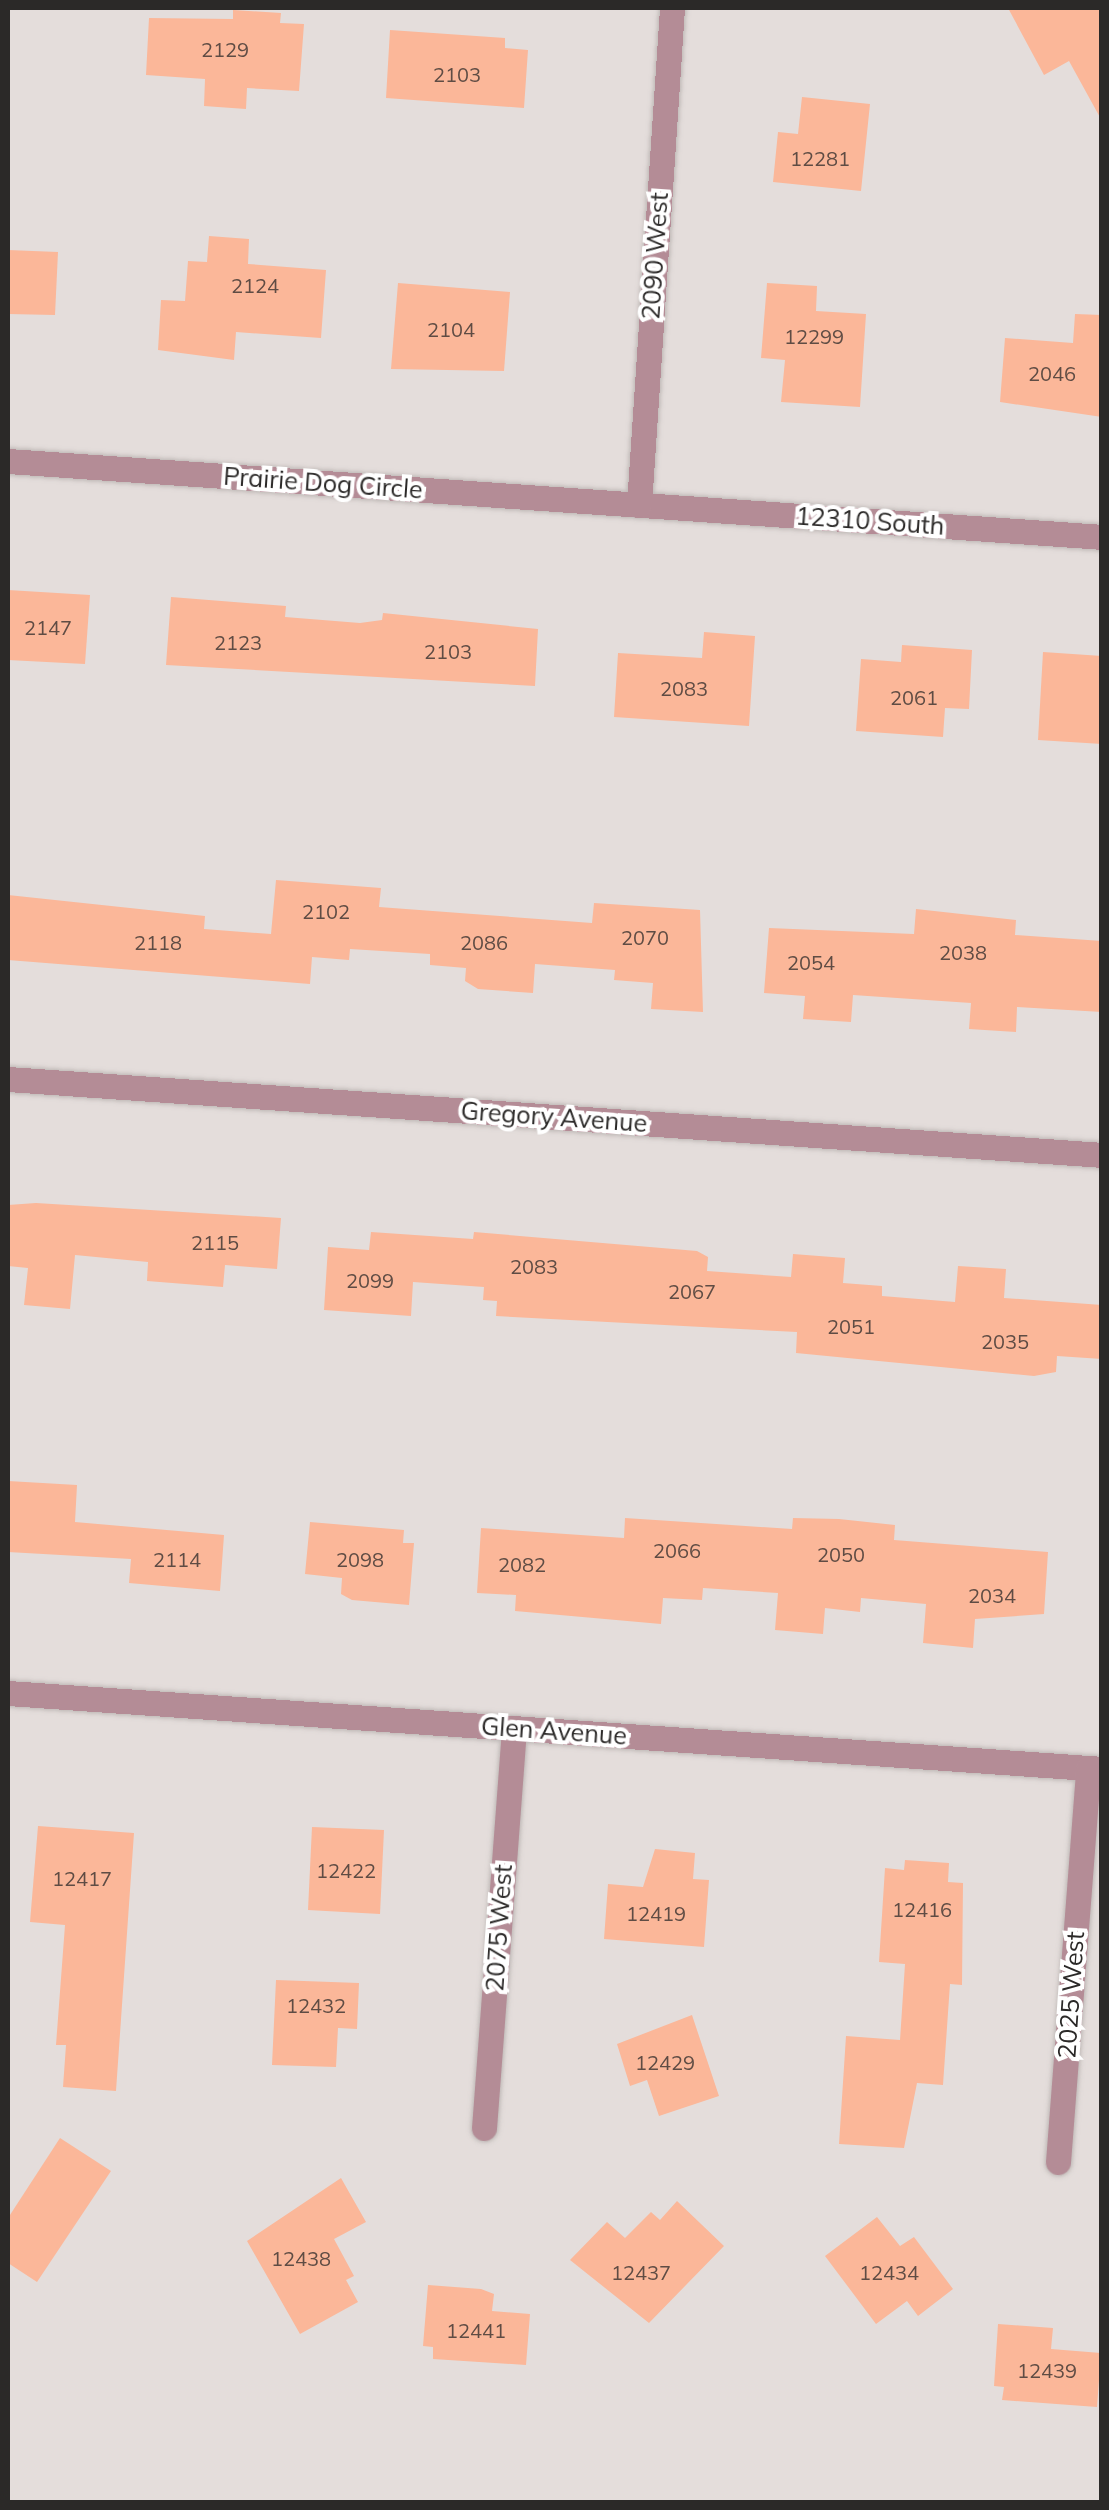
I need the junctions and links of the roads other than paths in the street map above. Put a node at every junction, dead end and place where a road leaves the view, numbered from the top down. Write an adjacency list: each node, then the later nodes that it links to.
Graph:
1 (672, 8): 3 (street, 2090 West)
2 (8, 462): 3 (street, Prairie Dog Circle)
3 (638, 504): 4 (street, 12310 South)
4 (1102, 537)
5 (8, 1079): 6 (street, Gregory Avenue)
6 (1102, 1155)
7 (8, 1693): 8 (street, Glen Avenue)
8 (514, 1728): 9 (street, Glen Avenue); 10 (street, 2075 West)
9 (1095, 1768): 11 (street, 2025 West)
10 (484, 2128)
11 (1058, 2162)

